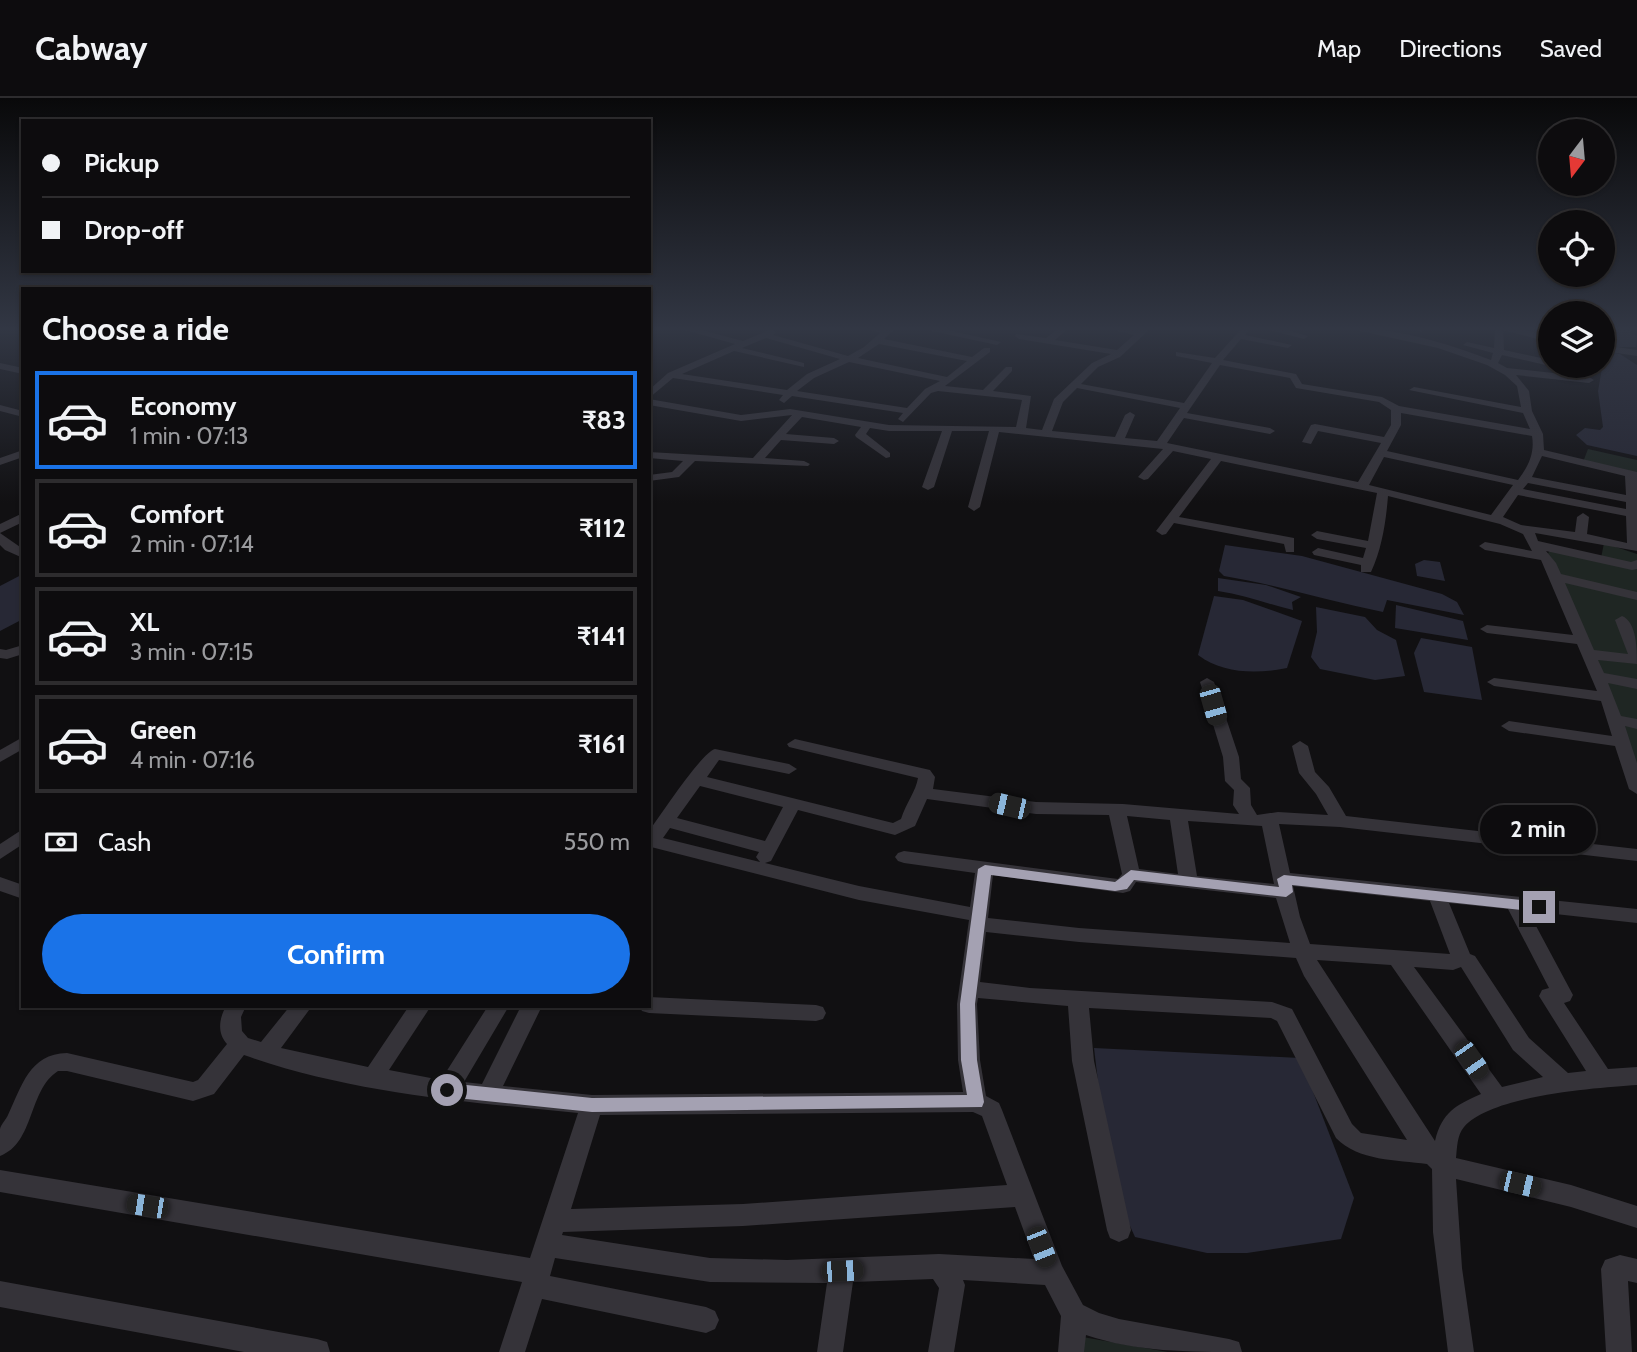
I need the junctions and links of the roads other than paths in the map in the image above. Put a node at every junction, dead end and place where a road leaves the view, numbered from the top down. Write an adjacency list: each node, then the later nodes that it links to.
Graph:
1 (1074, 385): 32 (street)
2 (736, 386): 13 (street)
3 (798, 386): 13 (street)
4 (939, 386): 11 (street)
5 (993, 386): 14 (street)
6 (1077, 386): 15 (street)
7 (1199, 386): 19 (street)
8 (1299, 386): 18 (street)
9 (1521, 386): 21 (street)
10 (1150, 387): 15 (street)
11 (934, 388): 14 (street); 20 (street)
12 (1414, 390): 21 (street)
13 (788, 394): 20 (street); 24 (street)
14 (985, 394): 30 (street)
15 (1138, 397): 19 (street)
16 (651, 402): 24 (street)
17 (0, 408): 23 (street)
18 (1396, 409): 33 (street); 36 (street)
19 (1182, 410): 31 (street); 39 (street)
20 (908, 411): 27 (street)
21 (1527, 411): 33 (street)
22 (800, 412): 24 (street); 26 (street); 34 (street)
23 (21, 413)
24 (774, 413)
25 (1130, 415): 37 (street)
26 (868, 424): 27 (street); 44 (street)
27 (898, 428): 28 (street)
28 (948, 428): 29 (street); 54 (street)
29 (995, 428): 30 (street); 58 (street)
30 (1020, 431): 32 (street)
31 (1270, 431)
32 (1046, 433): 37 (street)
33 (1538, 434): 40 (street)
34 (777, 436): 35 (street); 47 (street)
35 (834, 441)
36 (1387, 441): 38 (street); 41 (street)
37 (1118, 442): 39 (street)
38 (1307, 442)
39 (1166, 446): 45 (street); 51 (street)
40 (1538, 452): 50 (street); 53 (street)
41 (1381, 453): 53 (street); 55 (street)
42 (21, 454): 48 (street)
43 (651, 455): 46 (street)
44 (886, 455)
45 (1218, 457): 55 (street); 62 (street)
46 (691, 459): 47 (street); 52 (street)
47 (758, 460): 49 (street)
48 (0, 462)
49 (804, 464)
50 (1634, 475): 57 (street)
51 (1144, 477)
52 (651, 478)
53 (1522, 485): 57 (street); 63 (street); 64 (street)
54 (928, 487)
55 (1362, 488): 56 (street)
56 (1383, 491): 63 (street); 72 (street)
57 (1635, 501): 64 (street)
58 (974, 506)
59 (0, 515): 61 (street)
60 (1583, 517): 69 (street)
61 (20, 518): 66 (street)
62 (1171, 519): 67 (street); 74 (street)
63 (1499, 521): 65 (street)
64 (1635, 523): 77 (street)
65 (1522, 528): 69 (street); 71 (street)
66 (0, 529)
67 (1162, 531)
68 (1317, 534): 72 (street)
69 (1581, 536): 77 (street)
70 (0, 537): 76 (street)
71 (1533, 544): 77 (street); 78 (street)
72 (1373, 546): 75 (street)
73 (1485, 546): 78 (street)
74 (1290, 549)
75 (1318, 552)
76 (21, 553)
77 (1636, 555)
78 (1544, 557): 79 (street)
79 (1557, 577): 80 (street); 83 (street)
80 (1637, 596)
81 (1622, 620): 86 (street)
82 (1488, 629): 83 (street)
83 (1585, 647): 86 (street); 87 (street)
84 (21, 650): 85 (street)
85 (0, 653)
86 (1637, 660)
87 (1598, 676): 90 (street); 91 (street)
88 (1206, 682): 107 (street)
89 (1494, 682): 91 (street)
90 (1637, 684)
91 (1607, 697): 92 (street)
92 (1615, 720): 93 (street); 95 (street)
93 (1637, 724)
94 (1509, 726): 95 (street)
95 (1622, 741): 102 (street)
96 (21, 743): 99 (street)
97 (795, 744): 103 (street)
98 (1300, 746): 109 (street)
99 (0, 757)
100 (789, 769): 101 (street)
101 (695, 779): 104 (street); 108 (street)
102 (1637, 789)
103 (924, 793): 104 (street); 105 (street)
104 (793, 803): 111 (street)
105 (1117, 810): 106 (street); 117 (street)
106 (1178, 814): 107 (street); 118 (street)
107 (1260, 820): 109 (street); 120 (street)
108 (664, 821): 111 (street); 115 (street)
109 (1340, 821): 113 (street)
110 (21, 837): 112 (street)
111 (769, 848): 115 (street)
112 (0, 853)
113 (1637, 855)
114 (904, 857): 116 (street)
115 (759, 869): 125 (street)
116 (985, 869): 117 (street); 125 (street)
117 (1131, 875): 118 (street)
118 (1188, 880): 120 (street)
119 (0, 884): 121 (street)
120 (1285, 886): 122 (street); 126 (street)
121 (21, 891)
122 (1437, 896): 123 (street); 127 (street)
123 (1515, 904): 124 (street); 142 (street)
124 (1637, 916)
125 (978, 919): 126 (street); 129 (street)
126 (1301, 950): 127 (street); 150 (street)
127 (1398, 960): 146 (street)
128 (1468, 961): 143 (street)
129 (970, 989): 130 (street); 147 (street)
130 (1078, 999): 150 (street); 154 (street)
131 (651, 1004): 137 (street)
132 (236, 1008): 138 (street)
133 (300, 1008): 139 (street)
134 (420, 1008): 141 (street)
135 (498, 1008): 144 (street)
136 (531, 1008): 145 (street)
137 (816, 1013)
138 (240, 1044): 139 (street); 149 (street)
139 (265, 1053): 141 (street)
140 (1637, 1076): 142 (street)
141 (373, 1077): 144 (street)
142 (1603, 1079): 143 (street)
143 (1565, 1084): 146 (street)
144 (447, 1090): 145 (street)
145 (488, 1095): 148 (street)
146 (1498, 1099): 150 (street)
147 (976, 1102): 148 (street); 152 (street)
148 (592, 1105): 155 (street)
149 (0, 1146)
150 (1439, 1160): 153 (street); 170 (street)
151 (0, 1181): 160 (street)
152 (1021, 1195): 155 (street); 159 (street)
153 (1637, 1217)
154 (1119, 1230)
155 (552, 1233): 157 (street); 160 (street)
156 (939, 1266): 157 (street); 159 (street); 167 (street)
157 (842, 1271): 166 (street)
158 (1637, 1271): 171 (street)
159 (1052, 1273): 162 (street)
160 (537, 1279): 163 (street); 165 (street)
161 (0, 1294): 164 (street)
162 (1073, 1314): 168 (street); 169 (street)
163 (706, 1321)
164 (317, 1352)
165 (512, 1352)
166 (830, 1352)
167 (941, 1352)
168 (1071, 1352)
169 (1229, 1352)
170 (1461, 1352)
171 (1619, 1352)

